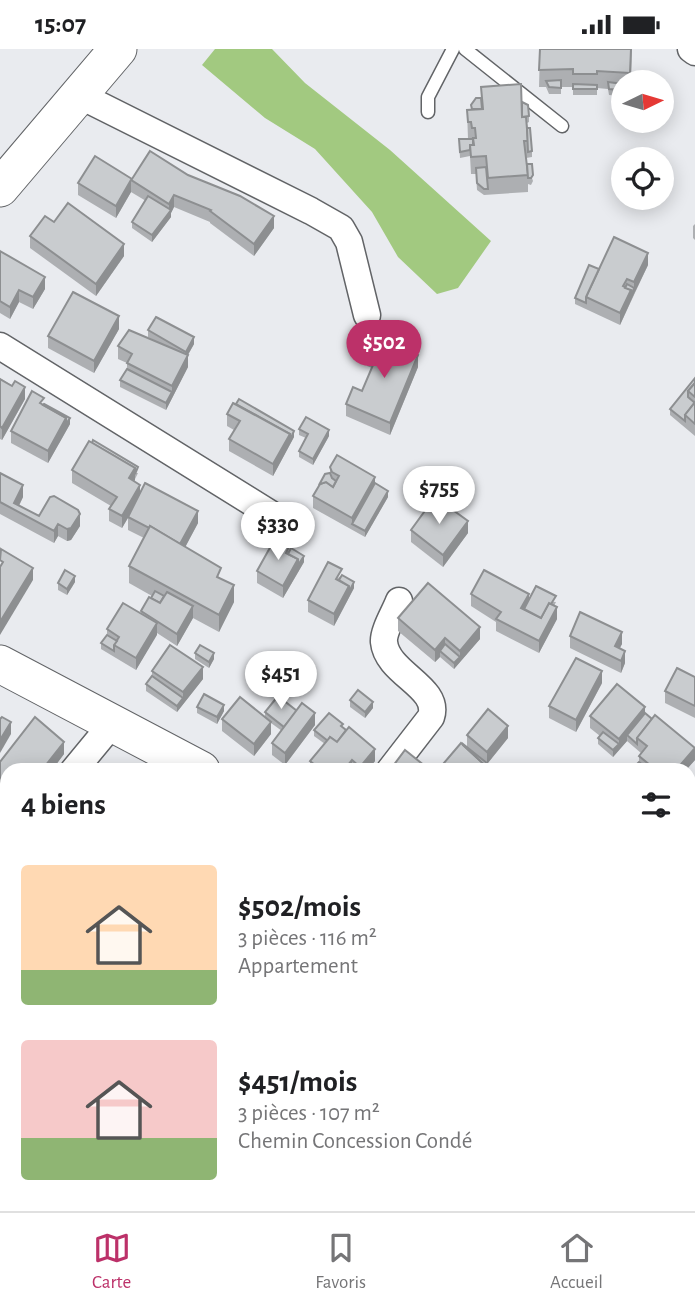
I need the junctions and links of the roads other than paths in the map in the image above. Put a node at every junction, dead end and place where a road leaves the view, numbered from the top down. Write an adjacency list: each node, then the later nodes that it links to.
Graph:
1 (118, 49): 4 (street)
2 (453, 49): 5 (lane)
3 (465, 49): 6 (lane)
4 (79, 95): 7 (street); 8 (street)
5 (428, 112)
6 (562, 126)
7 (0, 188)
8 (367, 315)
9 (0, 346): 10 (street)
10 (290, 526)
11 (399, 601): 16 (street)
12 (0, 664): 13 (street)
13 (112, 724): 14 (street); 15 (street)
14 (80, 763)
15 (187, 763)
16 (395, 763)

